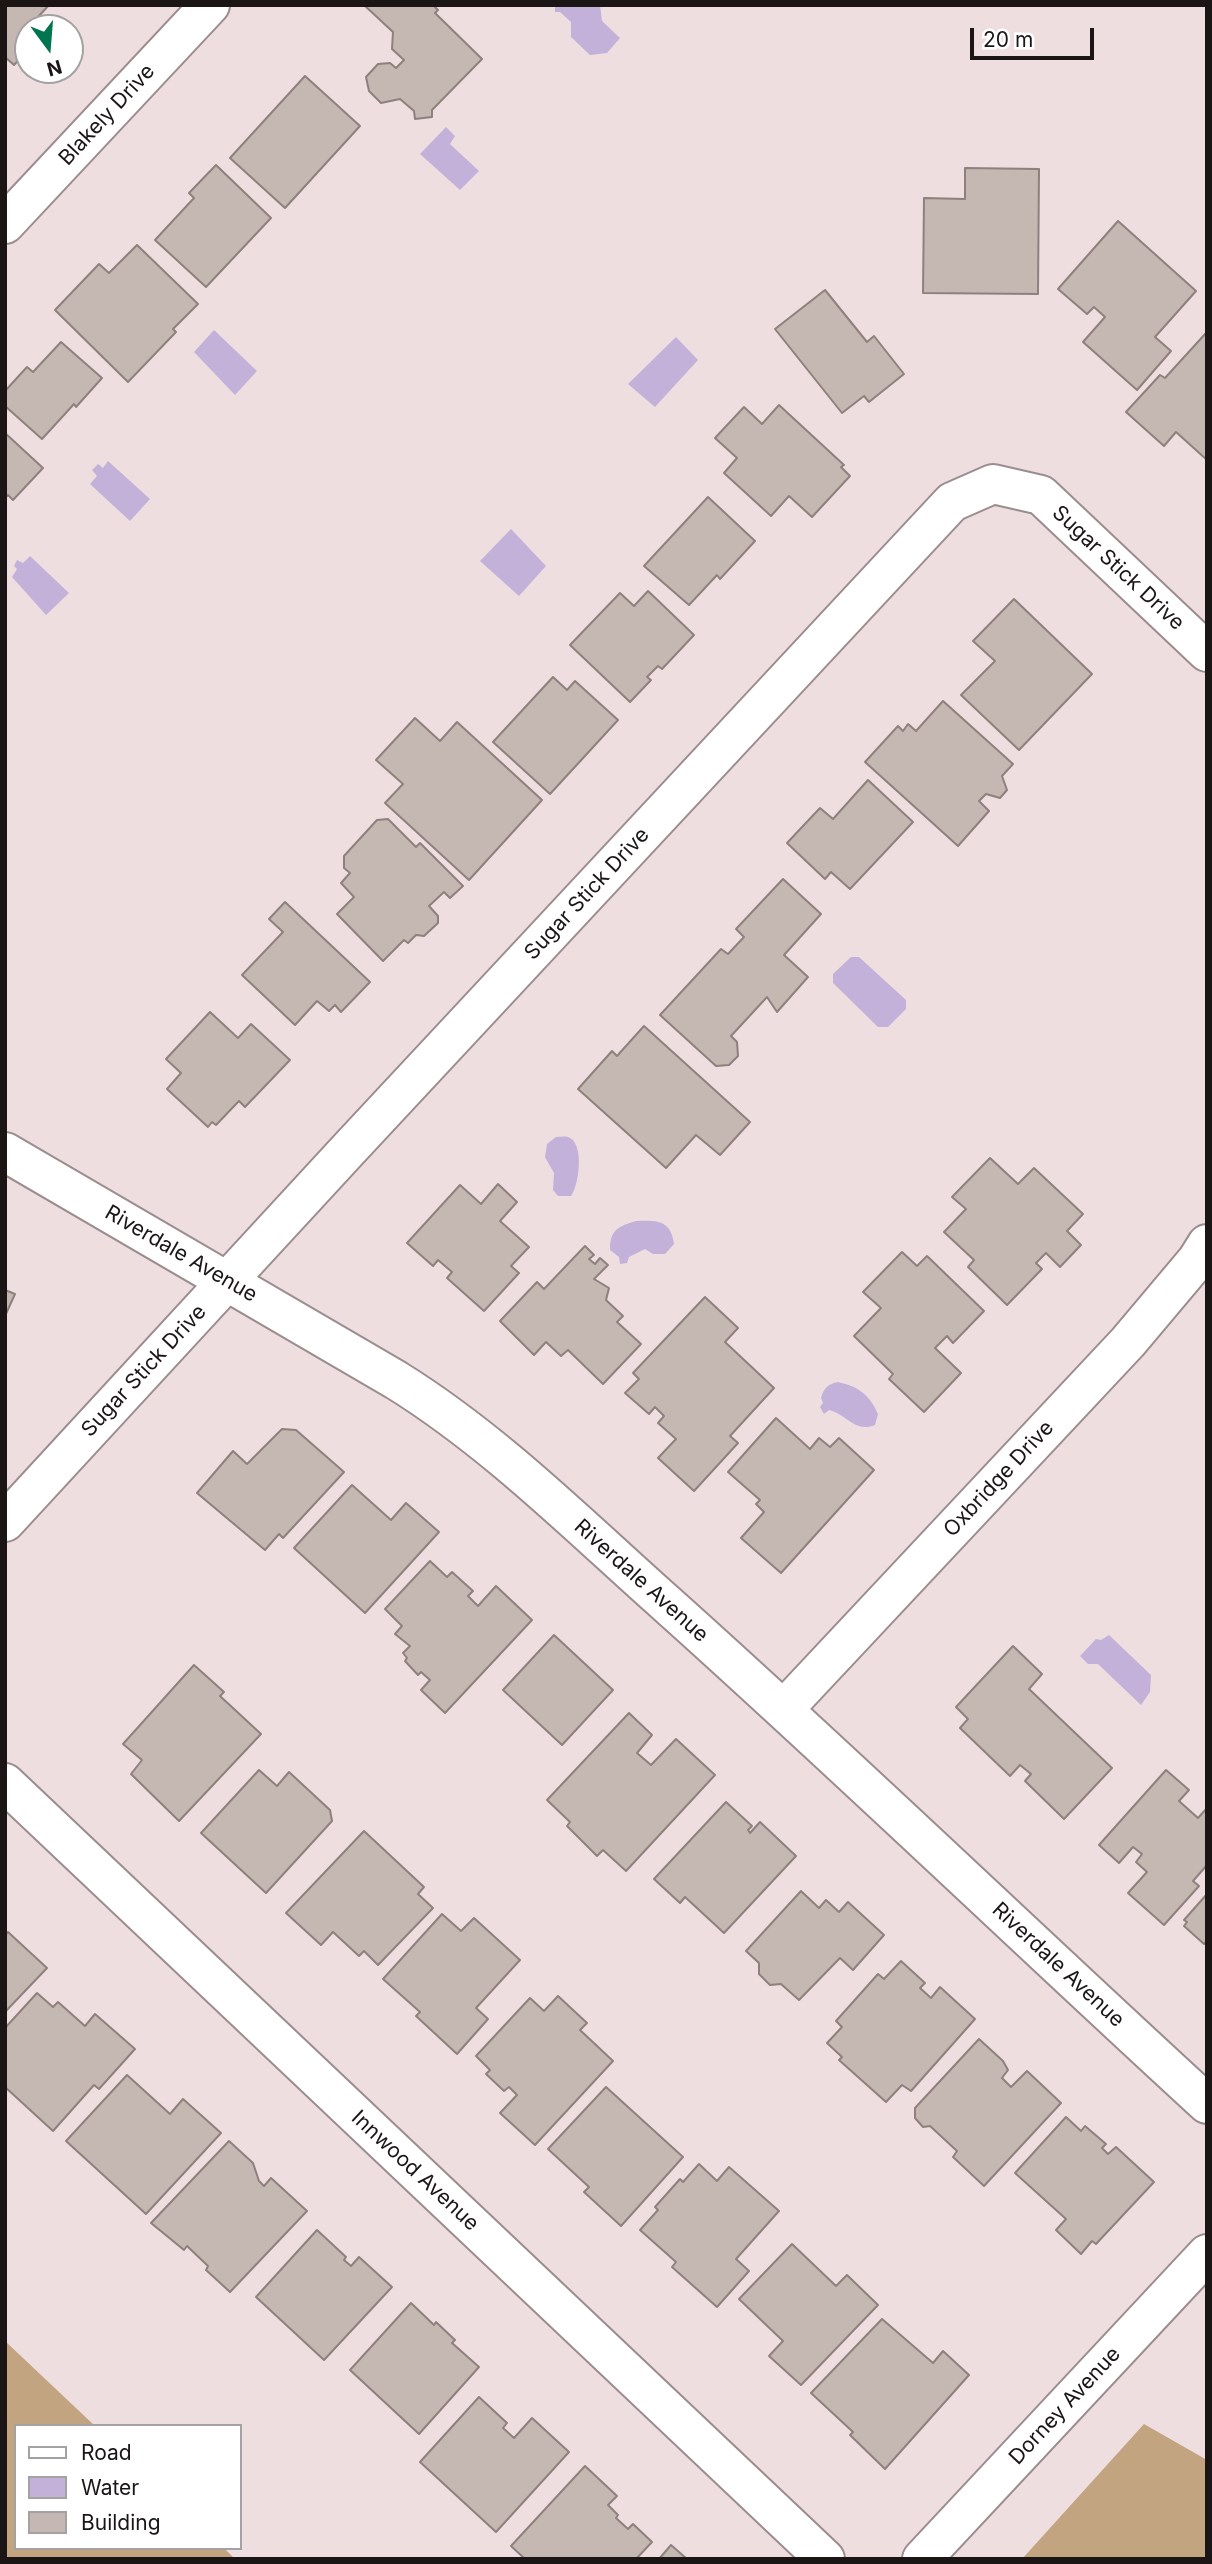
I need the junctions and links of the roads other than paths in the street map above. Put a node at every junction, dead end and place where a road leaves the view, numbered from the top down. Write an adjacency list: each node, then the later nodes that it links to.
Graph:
1 (210, 5): 2 (street, Blakely Drive)
2 (5, 224)
3 (1207, 652): 6 (street, Sugar Stick Drive)
4 (5, 1152): 6 (street, Riverdale Avenue)
5 (1204, 1258): 8 (street, Oxbridge Drive)
6 (228, 1280): 7 (street, Sugar Stick Drive); 8 (street, Riverdale Avenue)
7 (5, 1522)
8 (785, 1709): 10 (street, Riverdale Avenue)
9 (5, 1783): 12 (street, Innwood Avenue)
10 (1207, 2104)
11 (1207, 2254): 13 (street, Dorney Avenue)
12 (825, 2559)
13 (922, 2559)

